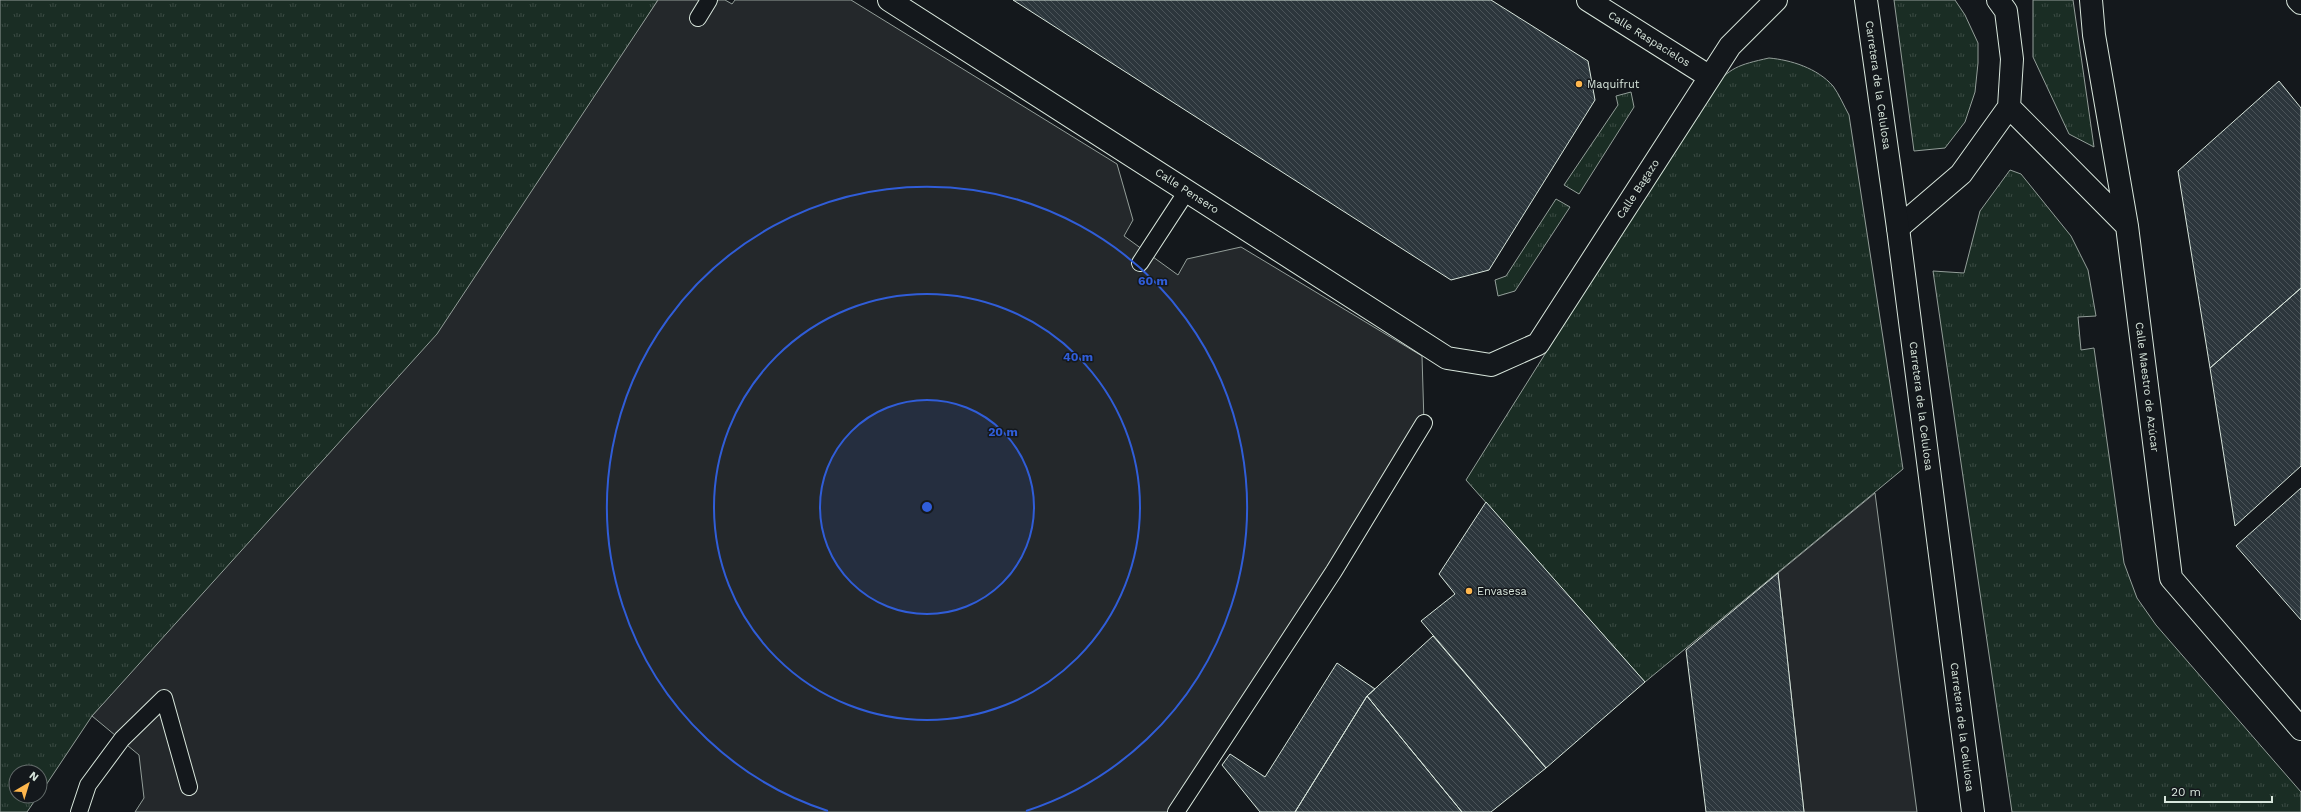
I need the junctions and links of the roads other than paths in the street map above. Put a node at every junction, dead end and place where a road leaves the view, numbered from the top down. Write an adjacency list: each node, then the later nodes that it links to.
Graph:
1 (709, 0): 10 (lane)
2 (889, 0): 13 (main road, Calle Pensero)
3 (1588, 0): 11 (main road, Calle Raspacielos)
4 (1776, 0): 11 (main road, Calle Bagazo)
5 (1866, 0): 15 (main road, Carretera de la Celulosa)
6 (1998, 0): 12 (main road)
7 (2091, 0): 14 (main road, Calle Maestro de Azúcar)
8 (2298, 0): 9 (main road)
9 (2301, 3)
10 (698, 18)
11 (1710, 77): 17 (main road, Calle Bagazo)
12 (2009, 107): 14 (main road); 15 (main road)
13 (1187, 191): 16 (lane); 17 (main road, Calle Pensero)
14 (2127, 226): 19 (main road, Calle Maestro de Azúcar)
15 (1898, 228): 23 (main road, Carretera de la Celulosa)
16 (1140, 263)
17 (1491, 365)
18 (1424, 423): 22 (lane)
19 (2301, 729)
20 (189, 787): 21 (lane)
21 (78, 812)
22 (1176, 812)
23 (1973, 812)

